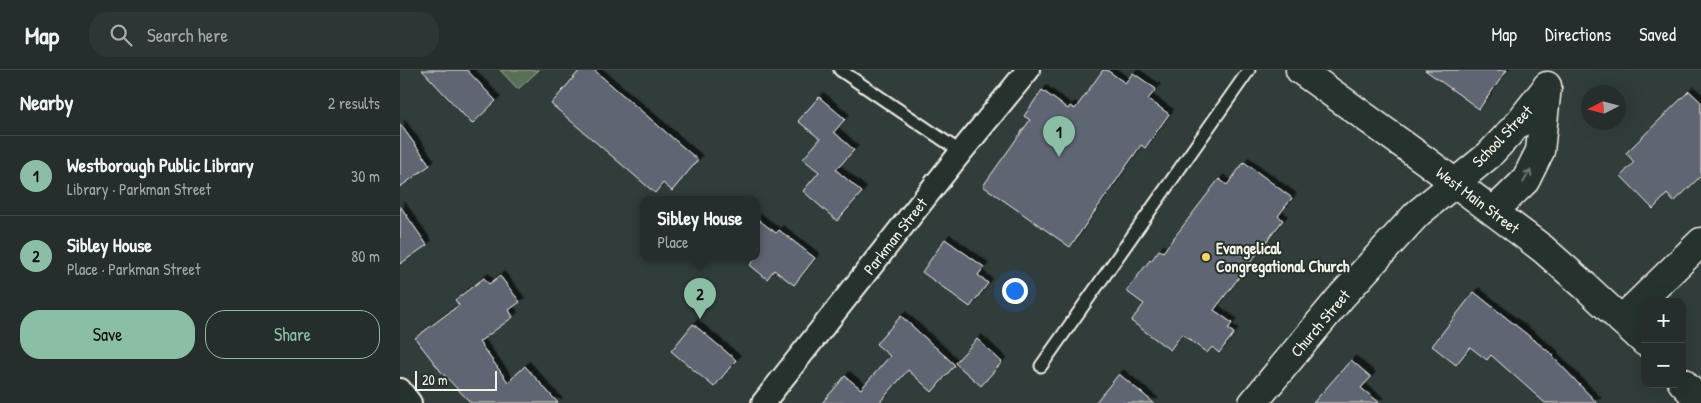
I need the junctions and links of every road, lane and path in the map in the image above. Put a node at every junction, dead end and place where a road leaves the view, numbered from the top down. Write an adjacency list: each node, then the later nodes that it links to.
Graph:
1 (840, 70): 6 (lane)
2 (1028, 70): 6 (street, Parkman Street)
3 (1249, 70): 12 (lane)
4 (1300, 70): 7 (street, West Main Street)
5 (1549, 78): 7 (street, School Street); 8 (street, School Street, one-way to 5)
6 (961, 152): 17 (street, Parkman Street)
7 (1453, 183): 8 (street, West Main Street); 18 (street, Church Street)
8 (1494, 211): 10 (street, West Main Street)
9 (1701, 242): 10 (street)
10 (1620, 320): 11 (street, West Main Street)
11 (1641, 338)
12 (1041, 366)
13 (1686, 386): 15 (street)
14 (400, 390): 16 (street)
15 (1701, 402)
16 (410, 403)
17 (763, 403)
18 (1253, 403)

